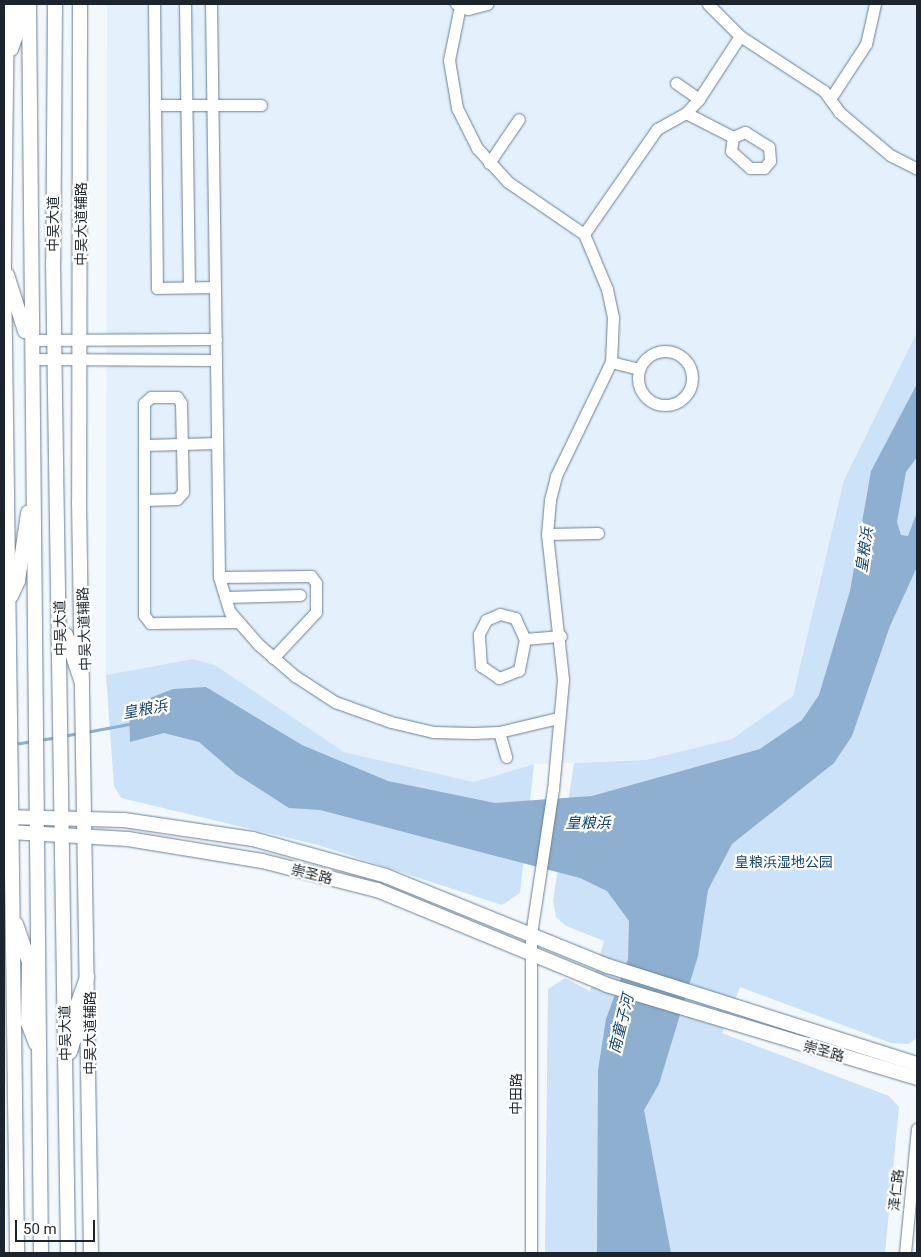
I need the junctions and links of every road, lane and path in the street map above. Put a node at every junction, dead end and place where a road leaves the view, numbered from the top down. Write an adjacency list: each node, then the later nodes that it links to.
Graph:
1 (7, 4): 14 (main road)
2 (19, 4): 14 (main road)
3 (29, 4): 33 (main road, 中吴大道)
4 (54, 4): 34 (main road, 中吴大道)
5 (80, 4): 35 (main road, 中吴大道辅路)
6 (154, 4): 18 (street)
7 (185, 4): 19 (street)
8 (210, 4): 20 (street)
9 (487, 4): 12 (street)
10 (708, 4): 13 (street)
11 (876, 4): 17 (street)
12 (458, 5): 25 (street)
13 (740, 36): 16 (street); 17 (street)
14 (8, 57): 27 (main road)
15 (676, 83): 16 (street)
16 (699, 99): 22 (street)
17 (830, 99): 26 (street)
18 (155, 105): 19 (street); 30 (street)
19 (186, 105): 20 (street); 30 (street)
20 (212, 105): 21 (street); 31 (street)
21 (261, 105)
22 (686, 113): 24 (street); 28 (street)
23 (519, 119): 25 (street)
24 (733, 137)
25 (489, 163): 28 (street)
26 (917, 169)
27 (4, 192): 29 (main road)
28 (584, 234): 40 (street)
29 (4, 268): 36 (main road); 52 (main road)
30 (189, 287): 31 (street)
31 (215, 287): 32 (street)
32 (216, 339): 35 (street); 39 (street)
33 (31, 340): 34 (street); 36 (main road, 中吴大道)
34 (54, 340): 35 (street); 37 (main road, 中吴大道)
35 (81, 340): 38 (main road, 中吴大道辅路)
36 (32, 359): 37 (street); 45 (main road, 中吴大道)
37 (54, 359): 38 (street); 53 (main road, 中吴大道)
38 (81, 359): 39 (street); 59 (main road, 中吴大道辅路)
39 (216, 360): 42 (street)
40 (611, 362): 41 (street); 47 (street, 中田路)
41 (639, 369): 41 (street)
42 (217, 443): 43 (street); 49 (street)
43 (182, 444): 44 (street); 44 (street); 46 (street)
44 (146, 445): 46 (street)
45 (33, 495): 52 (main road); 64 (main road, 中吴大道)
46 (146, 500): 54 (street)
47 (547, 534): 48 (street); 56 (street, 中田路)
48 (598, 534)
49 (219, 577): 51 (street); 58 (street)
50 (300, 595): 51 (street)
51 (225, 597): 54 (street)
52 (9, 600): 55 (main road)
53 (60, 610): 59 (main road); 65 (main road, 中吴大道)
54 (239, 622): 58 (street)
55 (6, 631): 60 (main road)
56 (561, 636): 57 (street); 61 (street, 中田路)
57 (525, 639): 57 (street)
58 (273, 658): 62 (street)
59 (85, 690): 66 (main road, 中吴大道辅路)
60 (7, 693): 67 (main road)
61 (558, 718): 62 (street); 72 (street, 中田路)
62 (499, 732): 63 (street)
63 (506, 757)
64 (37, 817): 65 (main road, 崇圣路); 67 (main road, 崇圣路); 68 (main road, 中吴大道)
65 (63, 818): 66 (main road, 崇圣路); 69 (main road, 中吴大道)
66 (86, 819): 70 (main road, 中吴大道辅路); 72 (main road, 崇圣路)
67 (7, 822): 68 (main road, 崇圣路); 71 (main road)
68 (37, 834): 69 (main road, 崇圣路); 75 (main road, 中吴大道)
69 (63, 835): 70 (main road, 崇圣路); 77 (main road, 中吴大道)
70 (86, 836): 73 (main road, 崇圣路); 74 (main road, 中吴大道辅路)
71 (11, 912): 75 (main road); 81 (main road)
72 (531, 934): 73 (street, 中田路); 76 (main road, 崇圣路)
73 (530, 950): 78 (main road, 崇圣路); 86 (street, 中田路)
74 (90, 970): 77 (main road); 85 (main road, 中吴大道辅路)
75 (40, 1054): 80 (main road, 中吴大道)
76 (917, 1064)
77 (66, 1065): 84 (main road, 中吴大道)
78 (917, 1078)
79 (917, 1129): 87 (street, 泽仁路)
80 (41, 1195): 82 (main road); 83 (main road, 中吴大道)
81 (17, 1253)
82 (32, 1253)
83 (42, 1253)
84 (68, 1253)
85 (91, 1253)
86 (531, 1253)
87 (905, 1253)

